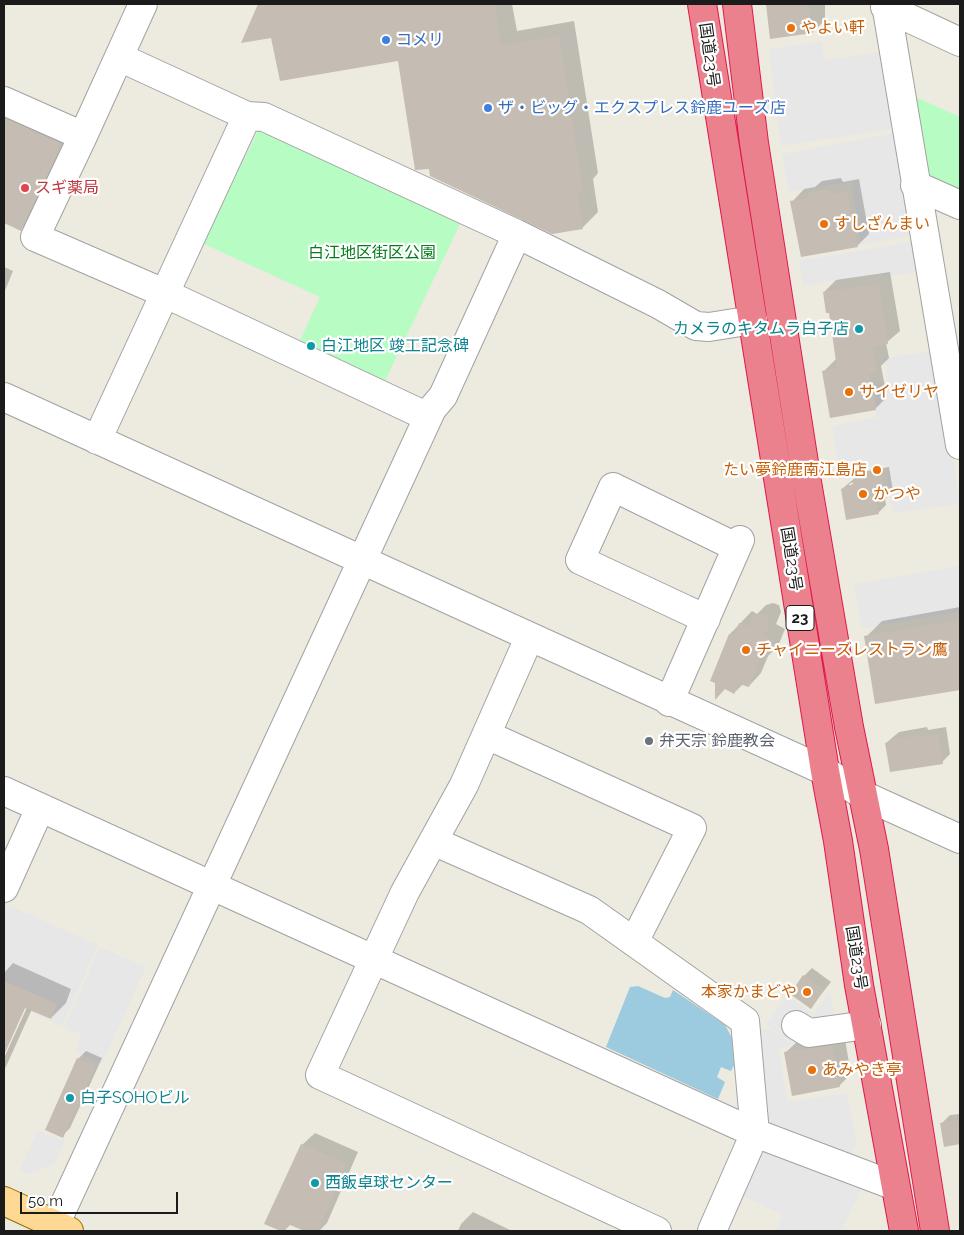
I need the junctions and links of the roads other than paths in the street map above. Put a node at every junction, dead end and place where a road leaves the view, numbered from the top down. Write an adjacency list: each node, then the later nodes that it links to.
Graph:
1 (143, 4): 6 (street)
2 (702, 4): 15 (highway, 国道23号 / 23)
3 (737, 4): 27 (highway, 国道23号 / 23)
4 (885, 6): 5 (street); 10 (street)
5 (960, 42)
6 (119, 57): 8 (street); 9 (street)
7 (4, 101): 9 (street)
8 (247, 116): 12 (street); 13 (street)
9 (83, 136): 13 (street)
10 (915, 185): 11 (street); 14 (street)
11 (960, 205)
12 (517, 234): 15 (street); 17 (street)
13 (164, 294): 17 (street); 18 (street)
14 (949, 319): 19 (street)
15 (753, 320): 25 (highway, 国道23号 / 23)
16 (4, 397): 18 (street)
17 (428, 417): 20 (street)
18 (97, 440): 20 (street)
19 (960, 445)
20 (362, 559): 22 (street); 32 (street)
21 (706, 619): 21 (street); 23 (street)
22 (530, 638): 23 (street); 24 (street)
23 (669, 702): 25 (street)
24 (487, 735): 30 (street); 33 (street)
25 (825, 772): 27 (street); 36 (highway, 国道23号 / 23)
26 (4, 791): 28 (street)
27 (863, 795): 29 (street); 44 (highway, 国道23号 / 23)
28 (40, 808): 31 (street); 32 (street)
29 (960, 839)
30 (433, 841): 33 (street); 34 (street)
31 (4, 888)
32 (212, 888): 34 (street); 40 (street)
33 (634, 942): 37 (street)
34 (373, 960): 37 (street); 41 (street)
35 (796, 1025): 36 (street)
36 (866, 1025): 38 (highway, 国道23号 / 23)
37 (755, 1133): 38 (street); 42 (street)
38 (894, 1186): 43 (highway, 国道23号 / 23)
39 (4, 1201): 40 (main road)
40 (61, 1229)
41 (657, 1231)
42 (712, 1231)
43 (904, 1231)
44 (935, 1231)

